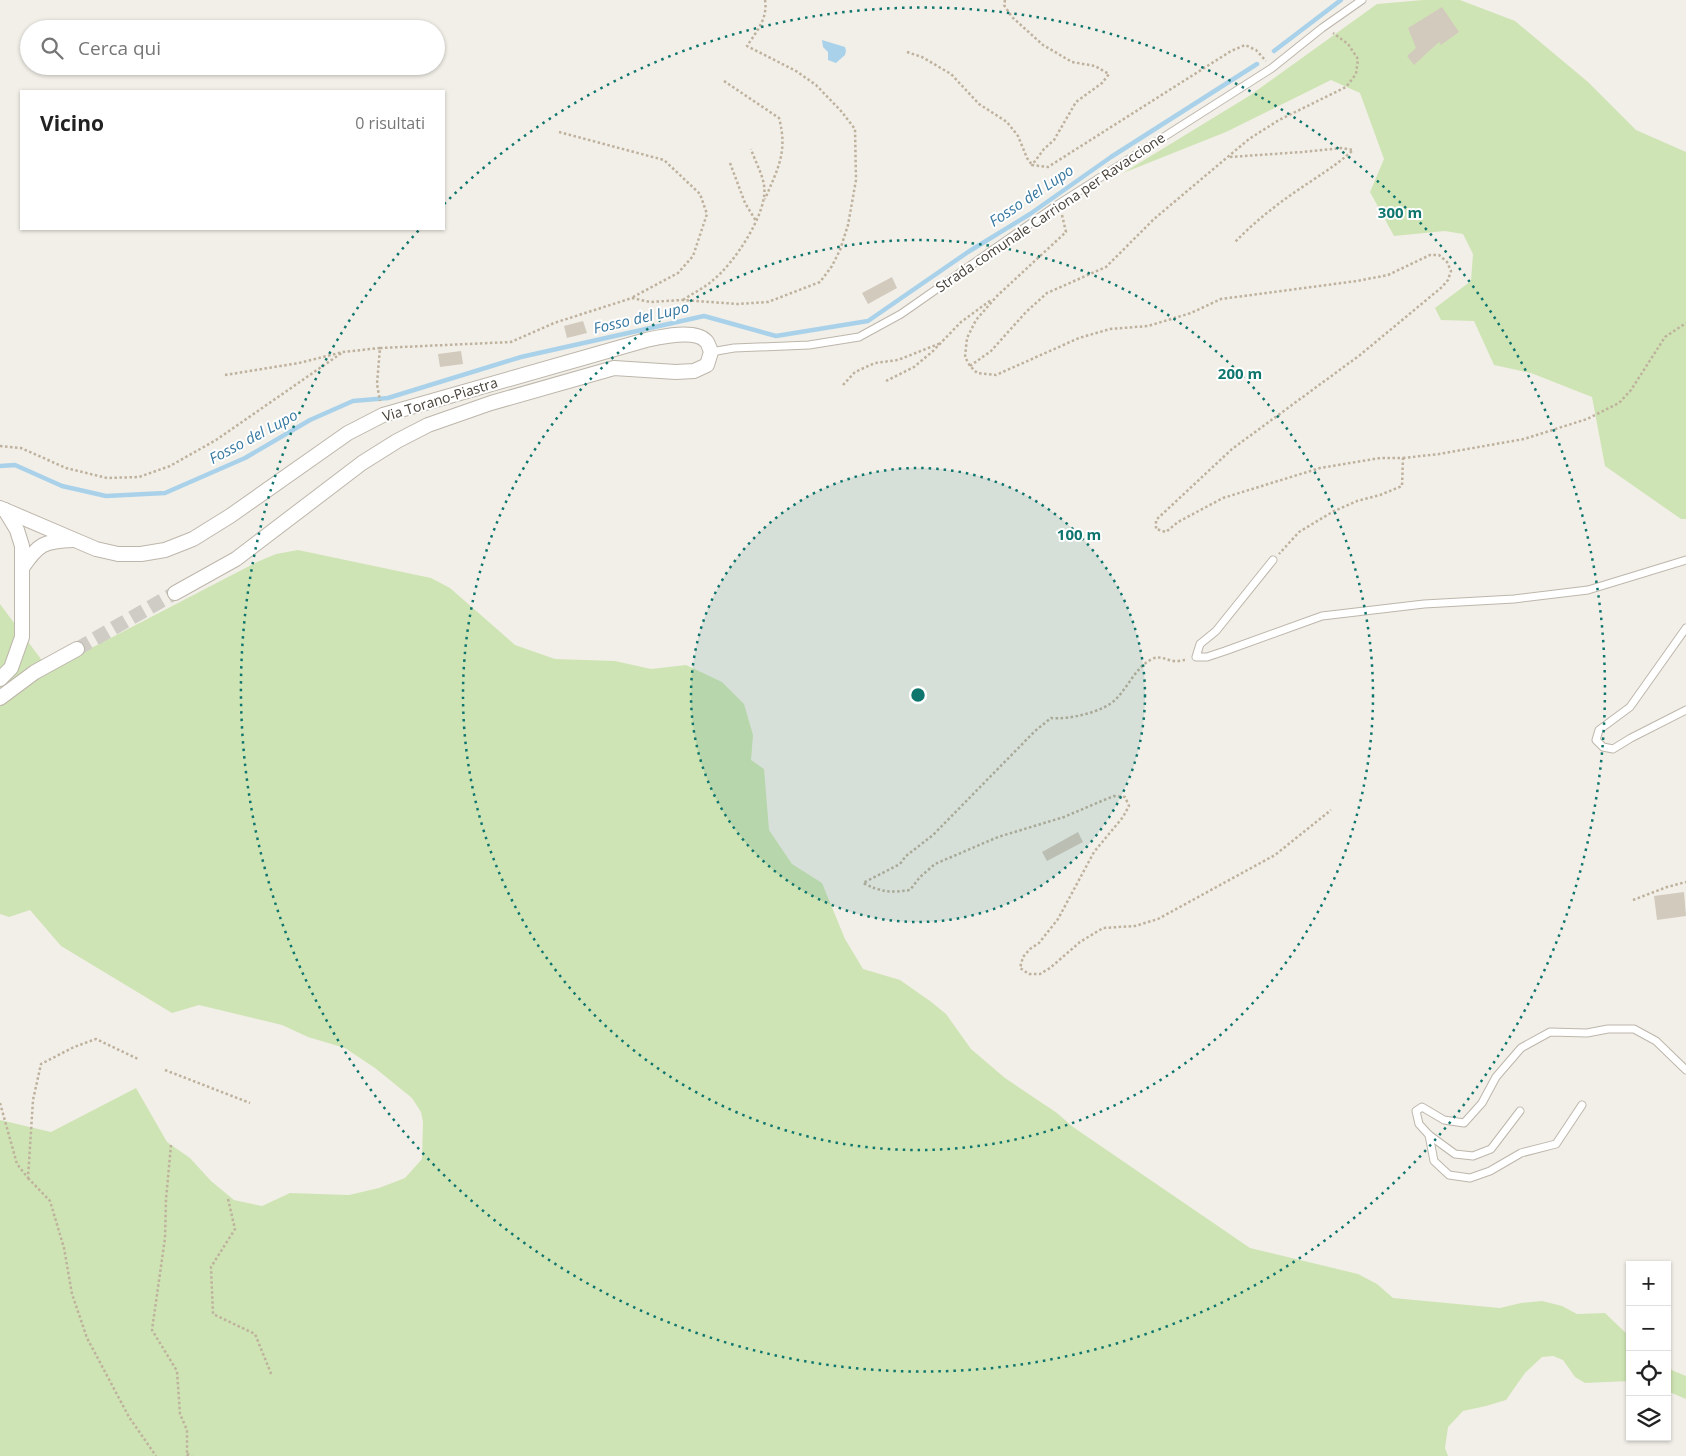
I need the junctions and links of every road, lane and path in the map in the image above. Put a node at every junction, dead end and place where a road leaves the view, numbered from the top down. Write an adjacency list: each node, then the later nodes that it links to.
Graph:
1 (765, 0): 19 (path)
2 (1005, 0): 12 (path)
3 (1362, 0): 4 (lane, Strada comunale Carriona per Ravaccione)
4 (1322, 28): 6 (lane, Strada comunale Carriona per Ravaccione); 10 (path)
5 (907, 52): 12 (path)
6 (1272, 68): 12 (path); 14 (lane, Strada comunale Carriona per Ravaccione)
7 (724, 81): 13 (path)
8 (559, 132): 18 (path)
9 (751, 149): 13 (path)
10 (1228, 157): 16 (path); 25 (path)
11 (730, 163): 15 (path)
12 (1032, 165)
13 (764, 200): 15 (path)
14 (1057, 205): 17 (path); 24 (lane, Strada comunale Carriona per Ravaccione)
15 (756, 221): 19 (path)
16 (1234, 243)
17 (997, 296): 21 (path); 25 (path)
18 (632, 298): 19 (path); 22 (path)
19 (682, 300)
20 (1686, 324): 31 (path)
21 (942, 342): 27 (path); 28 (path)
22 (380, 348): 23 (path); 29 (path)
23 (342, 352): 26 (path); 30 (path)
24 (711, 352): 33 (street, Via Torano-Piastra); 37 (street)
25 (970, 366): 31 (path)
26 (225, 375)
27 (886, 381)
28 (844, 385)
29 (381, 407)
30 (0, 446)
31 (1403, 458): 34 (path)
32 (3, 509): 33 (street, Via Torano-Piastra); 36 (street)
33 (76, 540): 36 (street, Via Torano-Piastra)
34 (1273, 560): 40 (lane)
35 (1686, 560): 40 (lane)
36 (22, 568): 41 (street)
37 (175, 593)
38 (1686, 628): 43 (lane)
39 (77, 649): 42 (street)
40 (1196, 656): 44 (path)
41 (0, 679)
42 (0, 698)
43 (1686, 710)
44 (1331, 810)
45 (1686, 882): 46 (path)
46 (1633, 900)
47 (138, 1059): 56 (path)
48 (165, 1070): 51 (path)
49 (1686, 1070): 54 (lane)
50 (0, 1103): 56 (path)
51 (250, 1103)
52 (1582, 1105): 54 (lane)
53 (1520, 1111): 54 (lane)
54 (1429, 1135)
55 (171, 1145): 59 (path)
56 (28, 1178): 60 (path)
57 (228, 1199): 58 (path)
58 (272, 1376)
59 (187, 1455): 61 (path)
60 (156, 1456)
61 (192, 1456)

